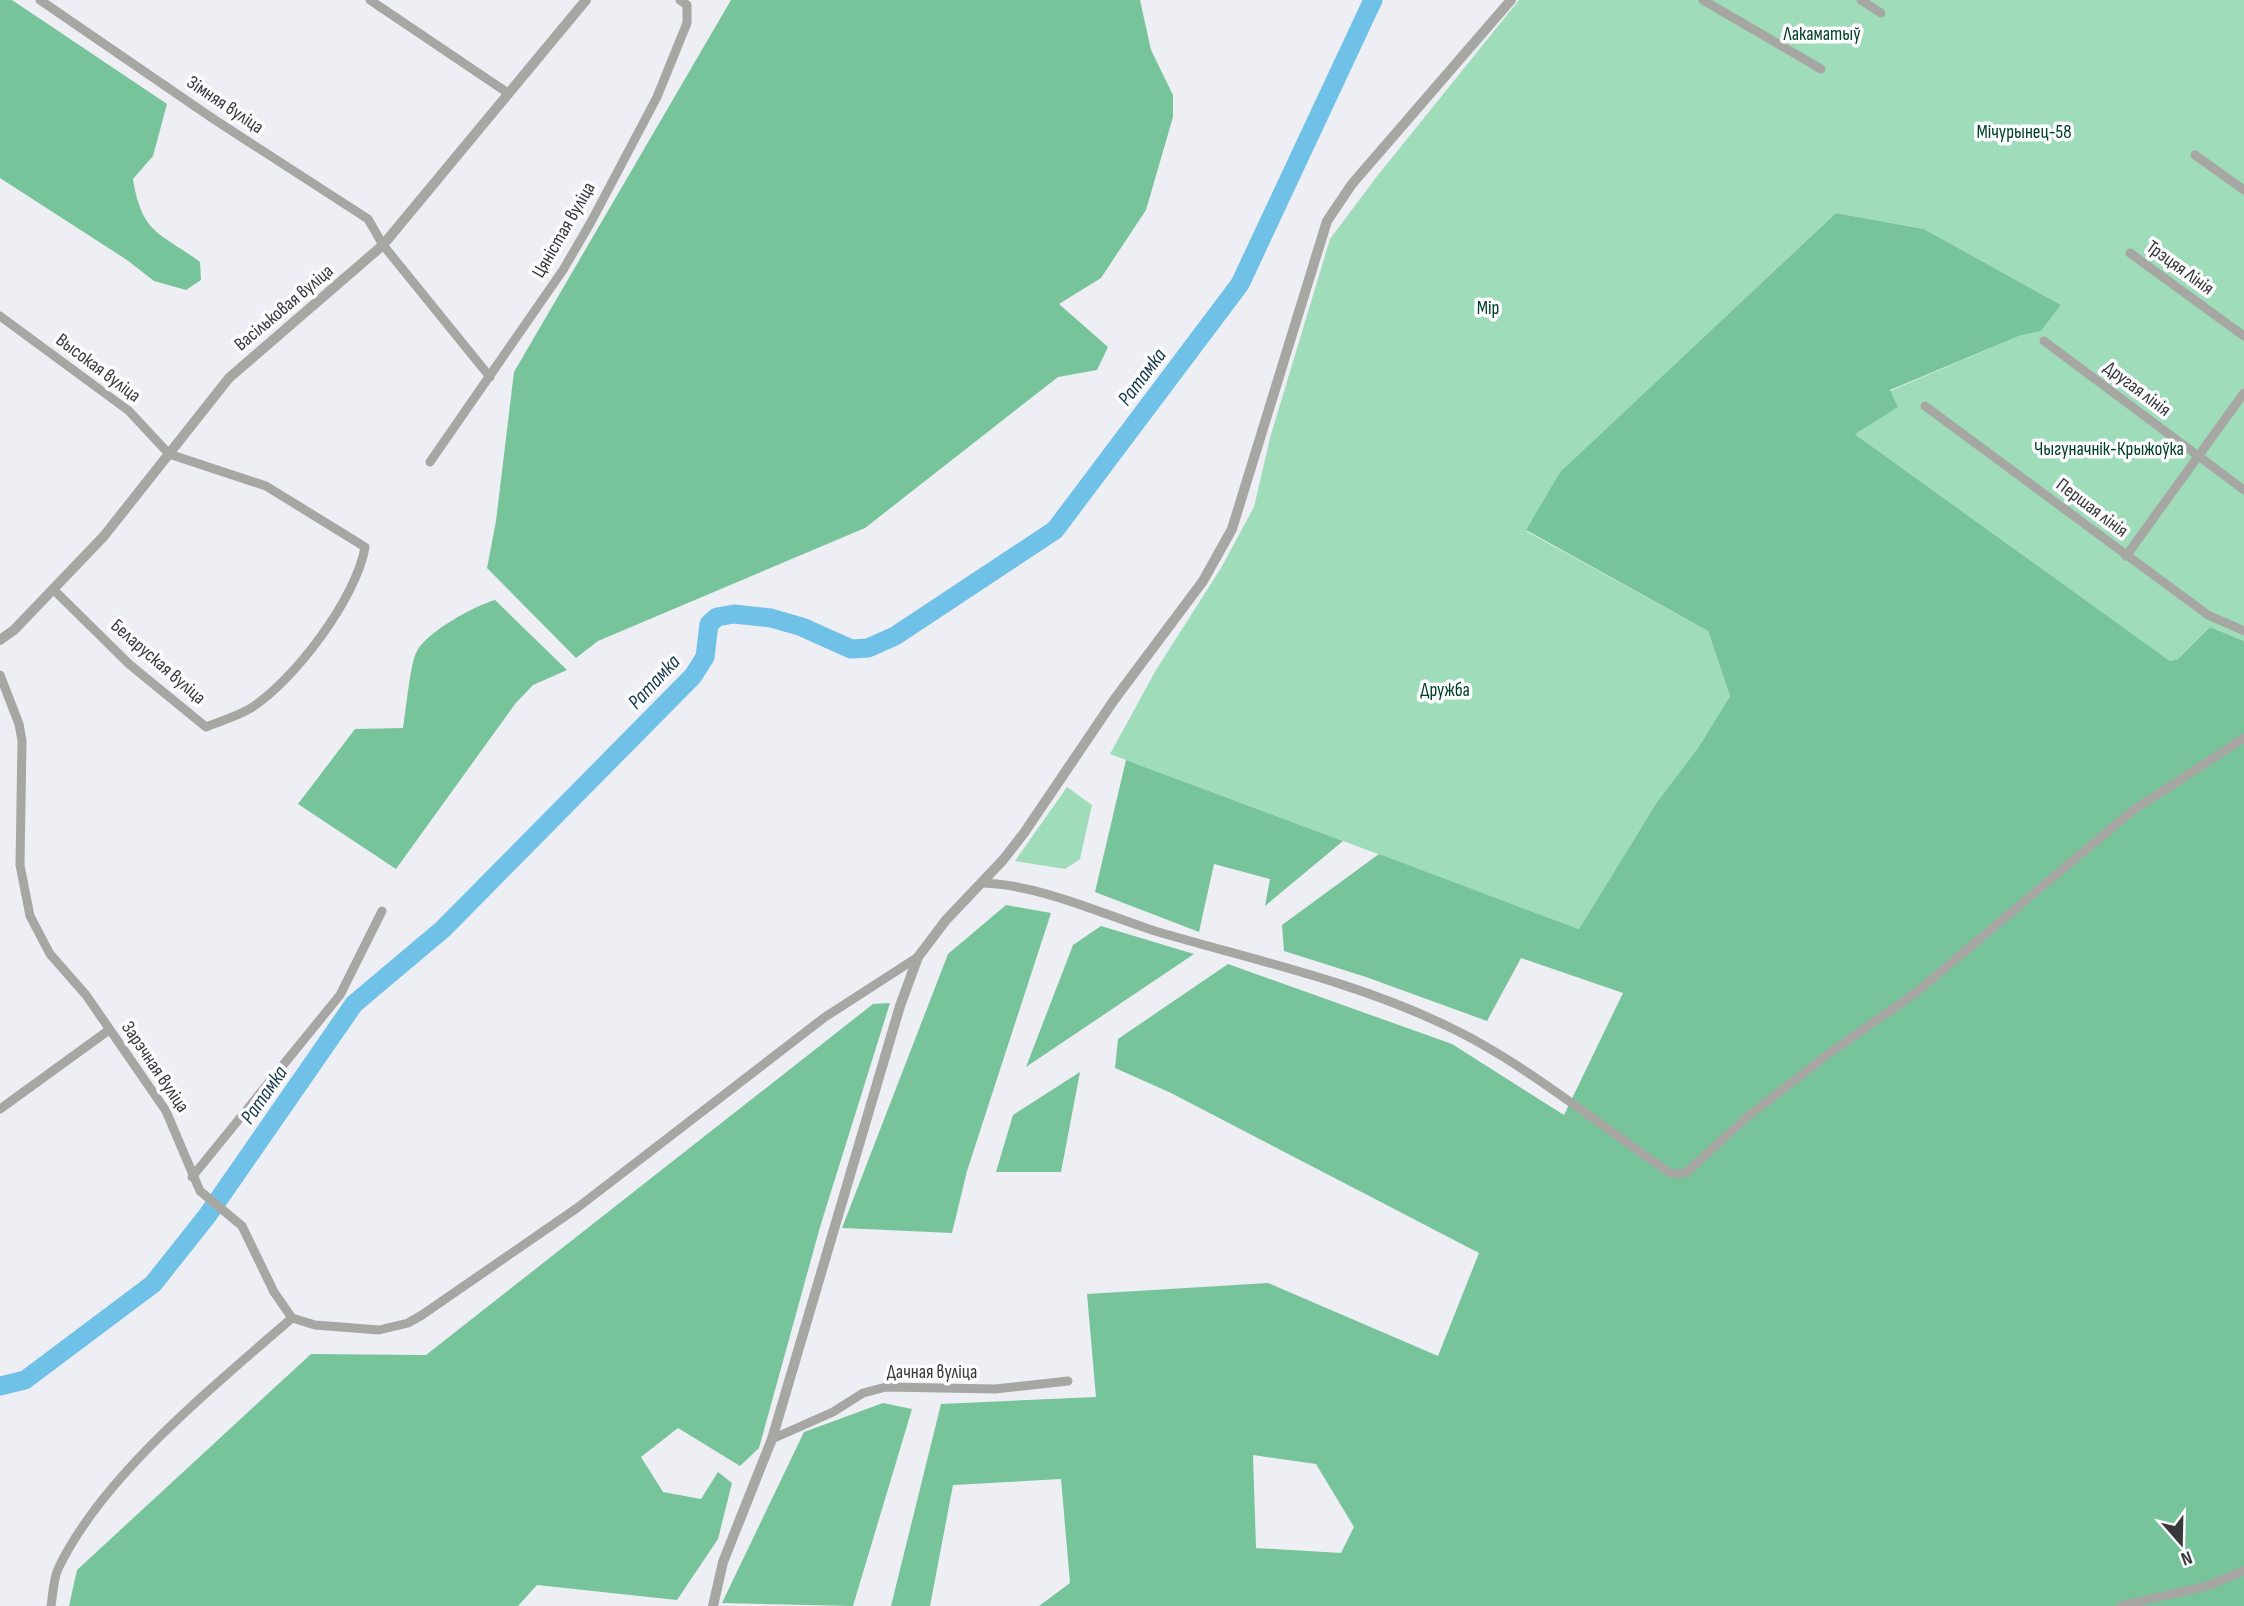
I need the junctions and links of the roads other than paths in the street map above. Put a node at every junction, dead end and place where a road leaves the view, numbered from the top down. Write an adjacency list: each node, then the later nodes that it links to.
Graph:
1 (40, 0): 13 (street, Зімняя вуліца)
2 (370, 0): 10 (street)
3 (586, 0): 10 (street, Васільковая вуліца)
4 (680, 0): 18 (street, Цяністая вуліца)
5 (1511, 0): 31 (street)
6 (1703, 0): 9 (street)
7 (1861, 0): 8 (street)
8 (1881, 13)
9 (1821, 69)
10 (508, 93): 13 (street, Васільковая вуліца)
11 (2194, 155): 12 (street)
12 (2244, 190)
13 (383, 245): 18 (street, Зімняя вуліца); 21 (street, Васільковая вуліца)
14 (2130, 253): 16 (street, Трэцяя Лінія)
15 (0, 316): 21 (street, Высокая вуліца)
16 (2244, 336)
17 (2044, 341): 22 (street, Другая лінія)
18 (490, 377): 23 (street, Цяністая вуліца)
19 (2244, 393): 22 (street)
20 (1924, 406): 25 (street, Першая лінія)
21 (169, 454): 26 (street, Васільковая вуліца); 26 (street, Беларуская вуліца)
22 (2198, 456): 24 (street, Другая лінія); 25 (street)
23 (430, 462)
24 (2244, 489)
25 (2126, 556): 27 (street, Першая лінія)
26 (54, 590): 28 (street, Васільковая вуліца)
27 (2244, 631)
28 (0, 640)
29 (0, 675): 34 (street, Зарэчная вуліца)
30 (2244, 738): 31 (street)
31 (982, 883): 33 (street)
32 (382, 911): 36 (street)
33 (918, 957): 37 (street); 39 (street)
34 (109, 1030): 35 (street); 36 (street, Зарэчная вуліца)
35 (0, 1109)
36 (192, 1177): 37 (street, Зарэчная вуліца)
37 (292, 1318): 41 (street)
38 (1068, 1381): 39 (street, Дачная вуліца)
39 (772, 1440): 42 (street)
40 (2244, 1571): 43 (street)
41 (51, 1606)
42 (713, 1606)
43 (2121, 1606)

